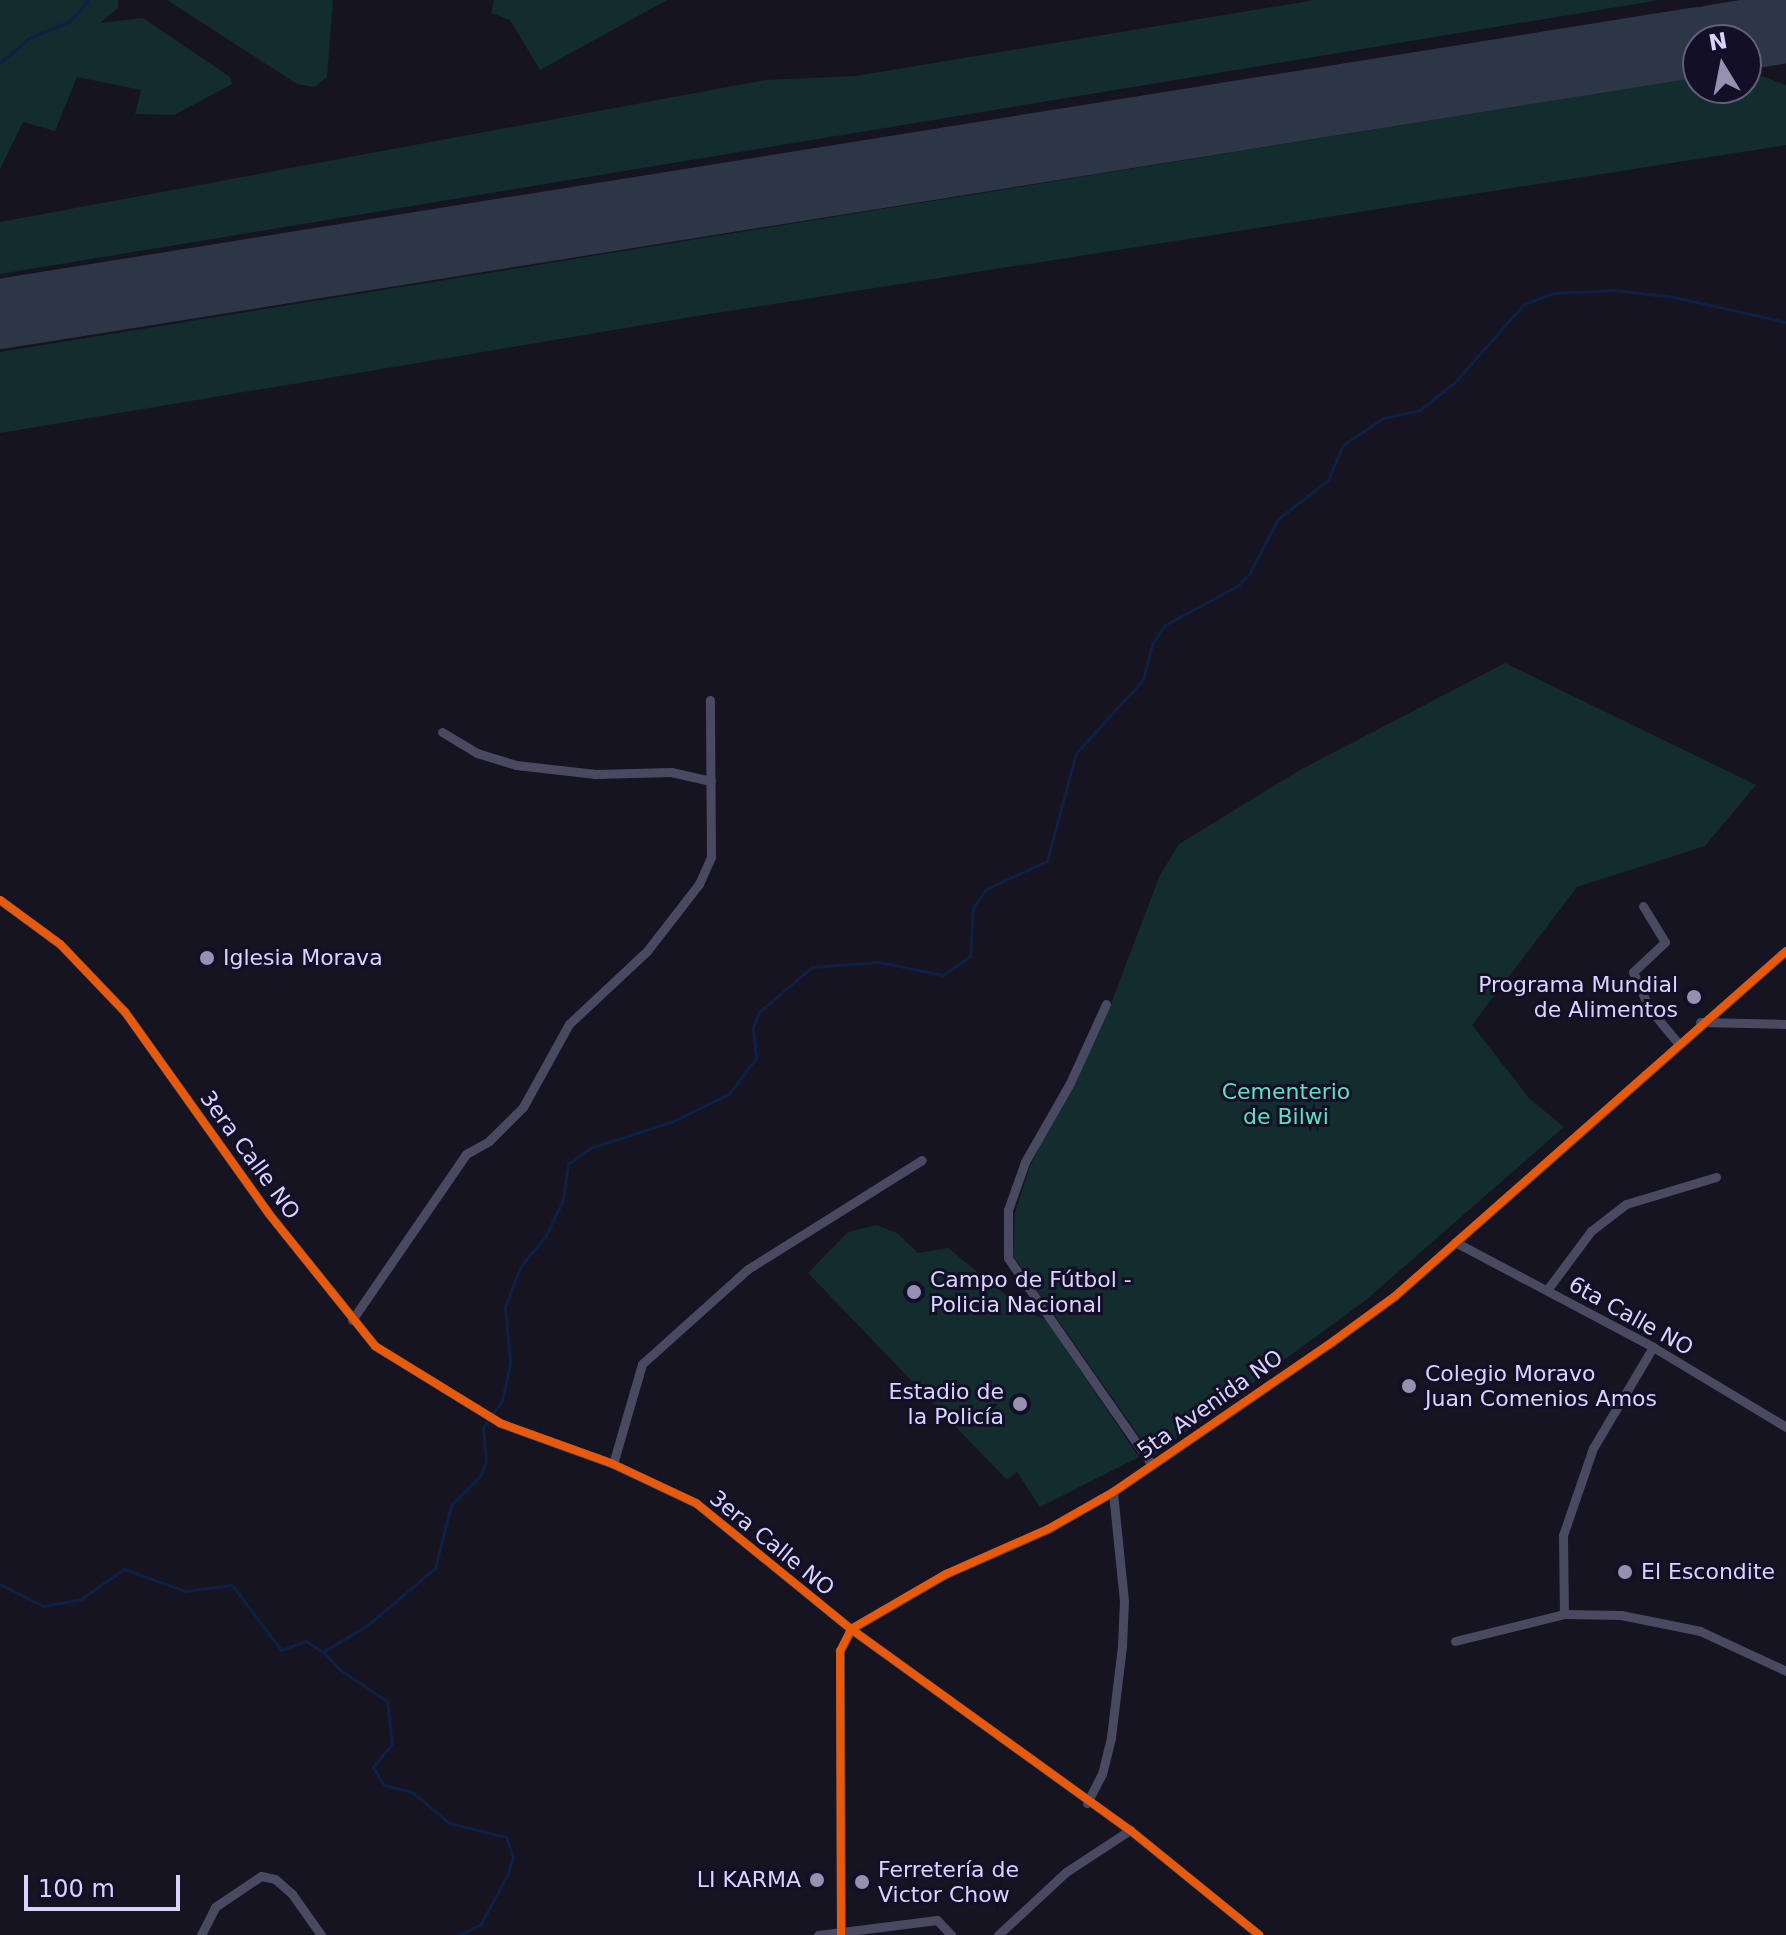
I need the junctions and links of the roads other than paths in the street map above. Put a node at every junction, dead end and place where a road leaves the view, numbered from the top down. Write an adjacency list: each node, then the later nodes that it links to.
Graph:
1 (710, 700): 3 (street)
2 (442, 732): 3 (street)
3 (711, 781): 15 (street)
4 (0, 900): 15 (street, 3era Calle NO)
5 (1643, 906): 10 (street)
6 (1786, 951): 8 (street, 5ta Avenida NO)
7 (1106, 1004): 19 (street)
8 (1700, 1022): 9 (street); 10 (street, 5ta Avenida NO)
9 (1786, 1024)
10 (1677, 1042): 13 (street, 5ta Avenida NO)
11 (922, 1160): 18 (street)
12 (1716, 1177): 14 (street)
13 (1455, 1242): 14 (street, 6ta Calle NO); 19 (street, 5ta Avenida NO)
14 (1547, 1290): 16 (street, 6ta Calle NO)
15 (352, 1320): 18 (street, 3era Calle NO)
16 (1653, 1347): 17 (street, 6ta Calle NO); 21 (street)
17 (1786, 1427)
18 (613, 1464): 22 (street, 3era Calle NO)
19 (1152, 1465): 20 (street, 5ta Avenida NO)
20 (1113, 1492): 22 (street, 5ta Avenida NO); 25 (street)
21 (1564, 1614): 23 (street); 24 (street)
22 (851, 1629): 25 (street, 3era Calle NO); 27 (street)
23 (1455, 1641)
24 (1786, 1671)
25 (1087, 1803): 26 (street, 3era Calle NO)
26 (1130, 1830): 32 (street); 33 (street, 3era Calle NO)
27 (841, 1934): 30 (street); 31 (street)
28 (201, 1935): 29 (street)
29 (321, 1935)
30 (818, 1935)
31 (951, 1935)
32 (998, 1935)
33 (1259, 1935)

